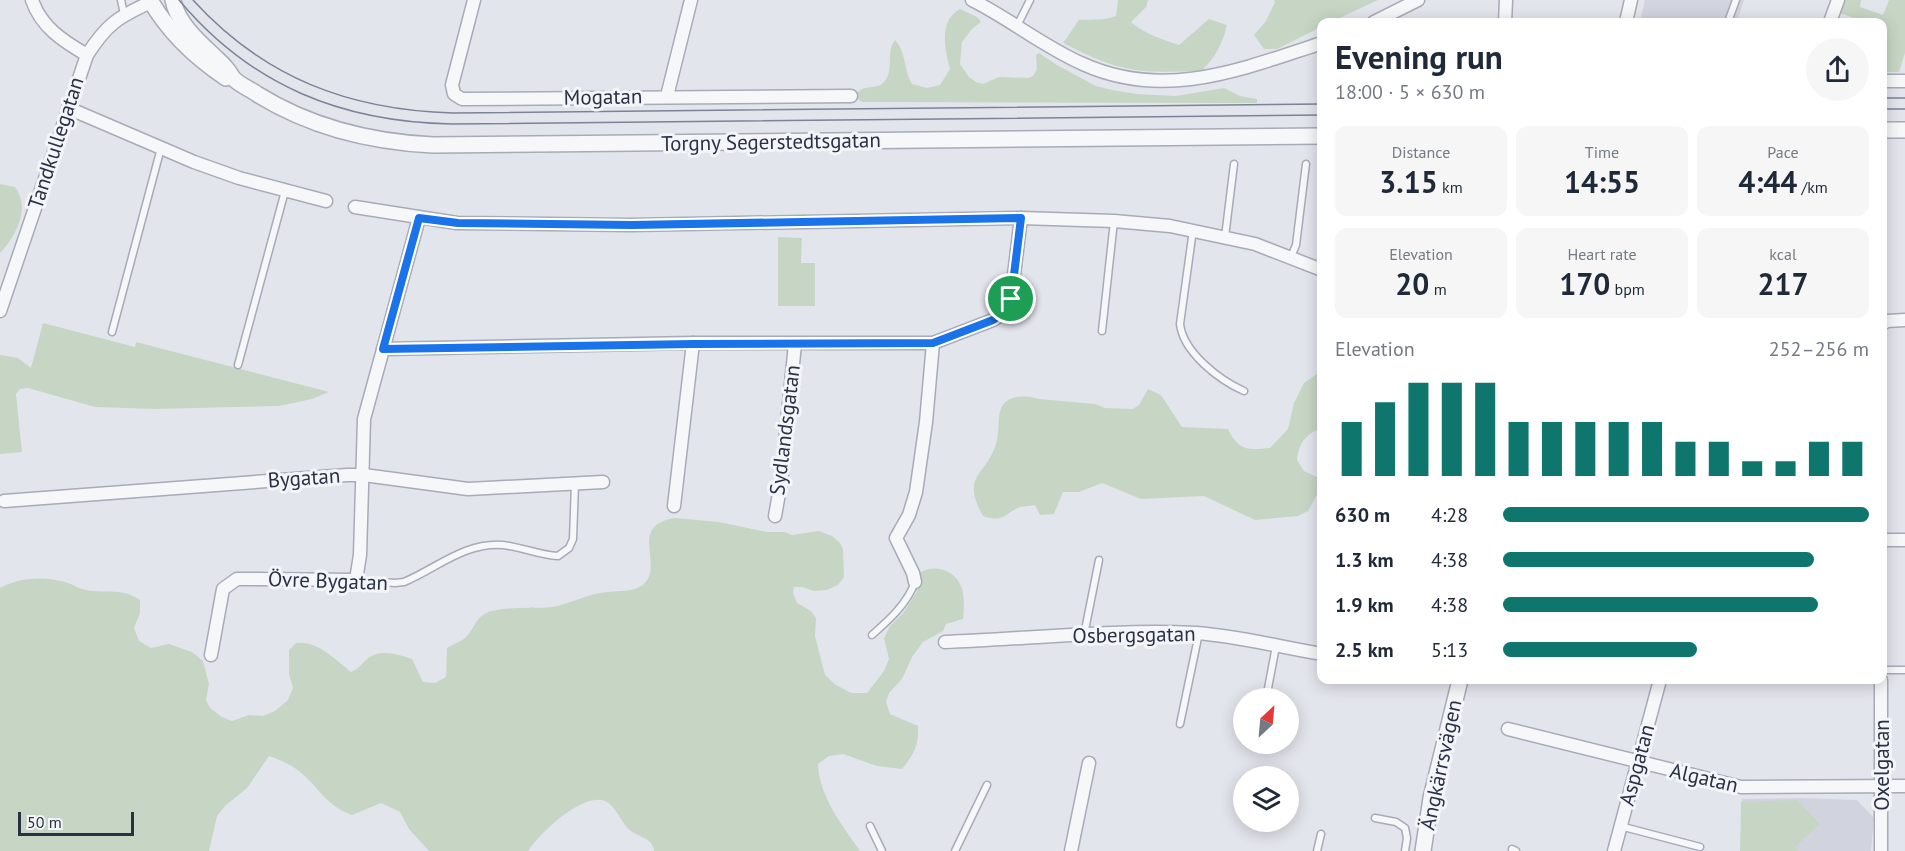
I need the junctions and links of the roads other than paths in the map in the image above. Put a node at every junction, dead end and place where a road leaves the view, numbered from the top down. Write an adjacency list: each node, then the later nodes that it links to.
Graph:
1 (32, 0): 22 (street)
2 (121, 0): 14 (lane)
3 (173, 0): 23 (street, Torgny Segerstedtsgatan)
4 (474, 0): 26 (street, Mogatan)
5 (691, 0): 26 (street)
6 (972, 0): 20 (street)
7 (1030, 0): 20 (lane)
8 (1418, 0): 15 (street)
9 (1506, 0): 16 (street)
10 (1631, 0): 17 (street)
11 (1736, 0): 18 (lane)
12 (1838, 0): 19 (street)
13 (153, 1): 14 (street, Tandkullegatan); 23 (street, Torgny Segerstedtsgatan)
14 (124, 14): 22 (street, Tandkullegatan)
15 (1382, 18)
16 (1505, 18)
17 (1627, 18)
18 (1729, 18)
19 (1831, 18)
20 (1016, 27): 21 (street)
21 (1317, 45)
22 (87, 55): 28 (street, Tandkullegatan)
23 (235, 79): 31 (street, Torgny Segerstedtsgatan)
24 (1887, 81): 25 (street)
25 (1905, 81)
26 (667, 96): 27 (street, Mogatan)
27 (851, 96)
28 (68, 108): 32 (street); 45 (street, Tandkullegatan)
29 (1887, 130): 30 (street)
30 (1905, 130)
31 (1317, 136)
32 (161, 148): 35 (street); 49 (lane)
33 (1234, 164): 42 (lane)
34 (1306, 164): 43 (lane)
35 (285, 190): 36 (street); 54 (lane)
36 (326, 201)
37 (355, 207): 38 (street)
38 (419, 218): 39 (street); 53 (street)
39 (1021, 218): 40 (street); 50 (street)
40 (1114, 221): 41 (street); 48 (lane)
41 (1193, 230): 42 (street); 55 (lane)
42 (1225, 237): 43 (street)
43 (1290, 258): 44 (street)
44 (1317, 268)
45 (0, 312)
46 (1905, 320): 47 (street)
47 (1887, 321)
48 (1102, 331)
49 (112, 332)
50 (933, 343): 52 (street); 66 (street)
51 (693, 344): 52 (street); 53 (street); 60 (street)
52 (795, 344): 61 (street, Sydlandsgatan)
53 (383, 349): 56 (street)
54 (238, 365)
55 (1244, 391)
56 (364, 475): 58 (street, Bygatan); 59 (street, Bygatan); 65 (street)
57 (603, 482): 58 (street, Bygatan)
58 (575, 484): 65 (lane, Övre Bygatan)
59 (4, 501)
60 (674, 506)
61 (775, 516)
62 (1887, 540): 63 (street)
63 (1905, 540)
64 (1099, 560): 68 (lane)
65 (356, 580): 73 (street, Övre Bygatan)
66 (915, 582): 69 (lane)
67 (1199, 633): 68 (street, Osbergsgatan); 71 (street, Osbergsgatan); 80 (lane)
68 (1084, 634): 70 (street, Osbergsgatan)
69 (873, 635)
70 (945, 642)
71 (1276, 646): 72 (street, Osbergsgatan); 79 (lane)
72 (1317, 653)
73 (211, 655)
74 (1887, 670): 75 (lane)
75 (1905, 670)
76 (1456, 684): 97 (street, Ängkärrsvägen)
77 (1659, 684): 82 (street, Aspgatan)
78 (1881, 684): 85 (street, Oxelgatan)
79 (1268, 688)
80 (1180, 724)
81 (1508, 729): 82 (street, Algatan)
82 (1638, 762): 85 (street, Algatan); 89 (street, Aspgatan)
83 (1089, 763): 94 (street)
84 (987, 785): 93 (lane)
85 (1882, 786): 86 (street, Algatan); 99 (street, Oxelgatan)
86 (1905, 786)
87 (1376, 818): 96 (lane)
88 (870, 826): 92 (lane)
89 (1620, 826): 91 (lane); 98 (street, Aspgatan)
90 (1321, 834): 95 (lane)
91 (1700, 847)
92 (882, 851)
93 (955, 851)
94 (1071, 851)
95 (1317, 851)
96 (1405, 851)
97 (1423, 851)
98 (1614, 851)
99 (1881, 851)

